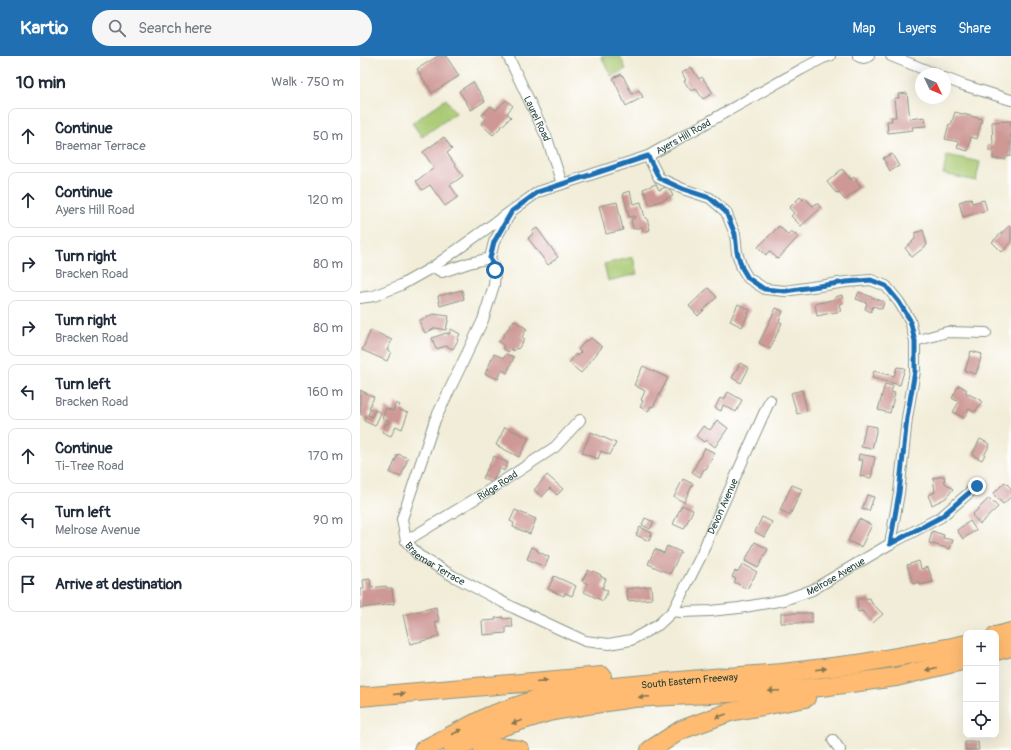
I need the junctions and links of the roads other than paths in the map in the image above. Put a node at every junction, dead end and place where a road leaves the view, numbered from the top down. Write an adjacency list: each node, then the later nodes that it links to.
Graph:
1 (508, 56): 10 (street, Laurel Road)
2 (830, 56): 9 (street, Ayers Hill Road)
3 (858, 56): 4 (street)
4 (869, 56)
5 (891, 56): 6 (street)
6 (921, 68)
7 (951, 80): 8 (street)
8 (1011, 100)
9 (648, 156): 10 (street, Ayers Hill Road); 18 (street)
10 (562, 184): 11 (street, Ayers Hill Road)
11 (512, 211): 12 (street); 13 (street, Ayers Hill Road)
12 (490, 258): 13 (street); 22 (street, Braemar Terrace)
13 (433, 267): 14 (street, Ayers Hill Road)
14 (389, 290): 15 (street, Ayers Hill Road); 16 (street, Ayers Hill Road)
15 (360, 291)
16 (360, 298)
17 (986, 334): 18 (street)
18 (915, 341): 23 (street)
19 (770, 400): 24 (street, Devon Avenue)
20 (580, 420): 22 (street, Ridge Road)
21 (977, 486): 23 (street, Melrose Avenue)
22 (406, 541): 24 (street, Braemar Terrace)
23 (890, 544): 24 (street, Melrose Avenue)
24 (673, 611)
25 (1011, 632): 26 (highway)
26 (999, 635)
27 (963, 645): 32 (highway, South Eastern Freeway, one-way to 27)
28 (1011, 647): 29 (highway)
29 (999, 650)
30 (963, 661): 31 (highway, South Eastern Freeway, one-way to 31)
31 (896, 677): 36 (highway, South Eastern Freeway, one-way to 36); 39 (highway, one-way to 39)
32 (712, 678): 33 (highway, one-way to 32); 35 (highway, South Eastern Freeway, one-way to 32)
33 (360, 697)
34 (833, 740): 40 (street)
35 (423, 750)
36 (453, 750)
37 (483, 750): 38 (highway)
38 (520, 750)
39 (650, 750)
40 (840, 750)

